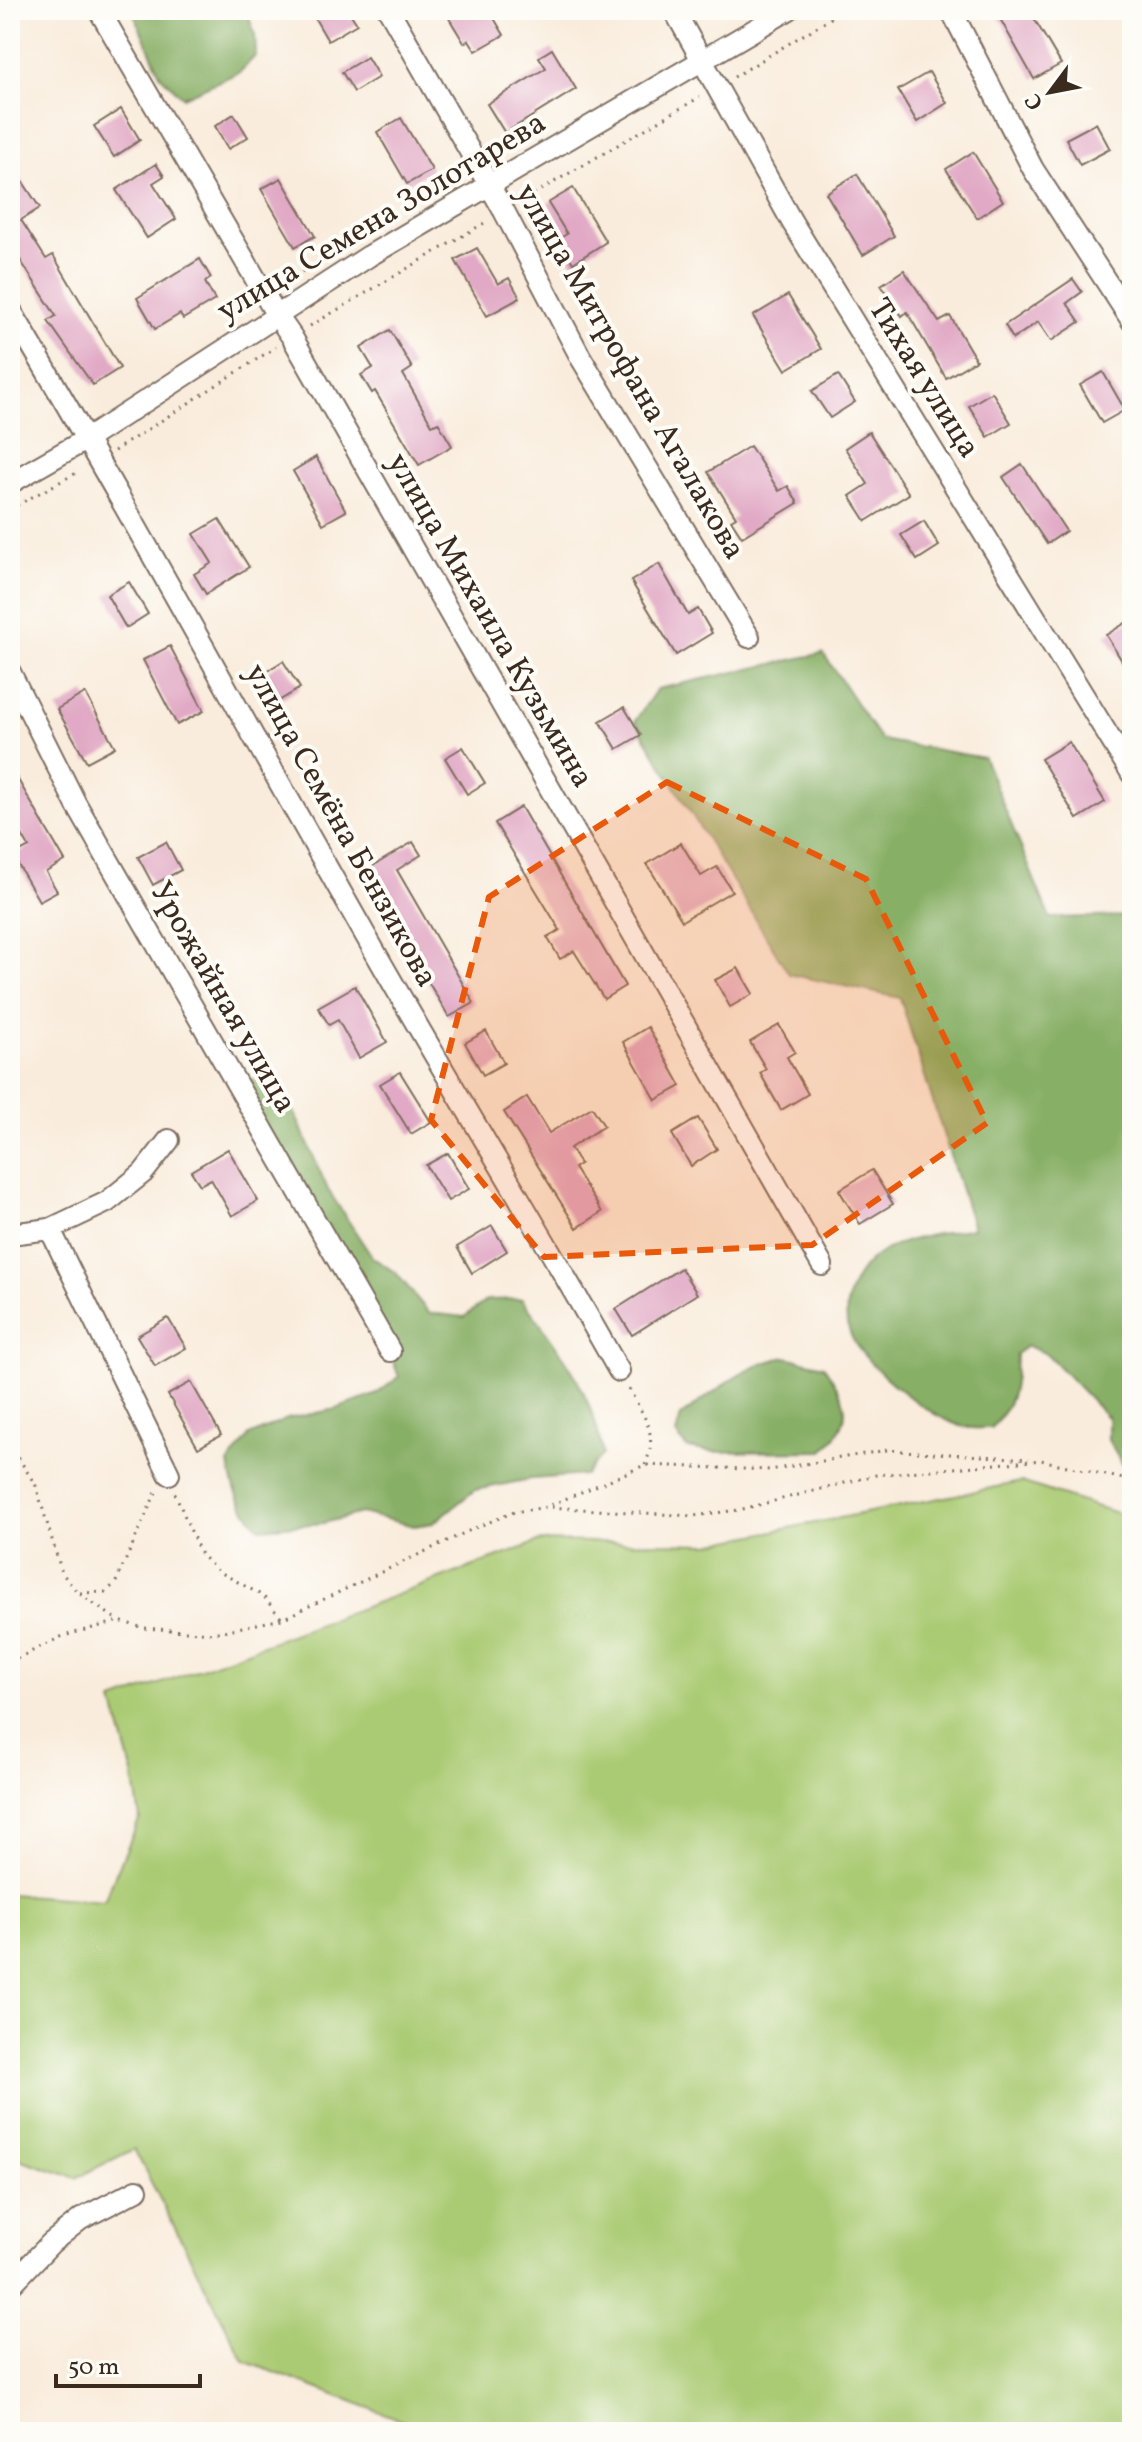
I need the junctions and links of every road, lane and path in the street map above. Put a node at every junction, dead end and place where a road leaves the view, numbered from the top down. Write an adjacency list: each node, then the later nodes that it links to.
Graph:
1 (99, 10): 12 (street, улица Михаила Кузьмина)
2 (389, 10): 9 (street, улица Митрофана Агалакова)
3 (674, 10): 7 (street, Тихая улица)
4 (788, 10): 7 (street, улица Семена Золотарева)
5 (844, 10): 8 (path)
6 (951, 10): 13 (street)
7 (703, 61): 8 (street, Тихая улица); 9 (street, улица Семена Золотарева)
8 (717, 87): 10 (path); 21 (street, Тихая улица)
9 (489, 189): 10 (street, улица Митрофана Агалакова); 12 (street, улица Семена Золотарева)
10 (504, 211): 14 (path); 19 (street, улица Митрофана Агалакова)
11 (10, 309): 15 (street, улица Семёна Бензикова)
12 (276, 314): 14 (street, улица Михаила Кузьмина); 15 (street, улица Семена Золотарева)
13 (1132, 321)
14 (292, 337): 16 (path); 25 (street, улица Михаила Кузьмина)
15 (87, 439): 16 (street, улица Семёна Бензикова); 17 (street, улица Семена Золотарева)
16 (99, 460): 18 (path); 27 (street, улица Семёна Бензикова)
17 (10, 483)
18 (10, 509)
19 (749, 637)
20 (10, 672): 26 (street, Урожайная улица)
21 (1132, 774)
22 (169, 1140): 23 (street)
23 (50, 1229): 24 (street); 31 (street)
24 (10, 1234)
25 (822, 1265)
26 (390, 1351)
27 (619, 1371): 30 (path)
28 (10, 1444): 34 (path)
29 (1041, 1460): 30 (path); 32 (path); 33 (path)
30 (645, 1465): 33 (path)
31 (169, 1474): 34 (path); 35 (path)
32 (1132, 1481)
33 (548, 1507): 35 (path)
34 (78, 1593): 36 (path)
35 (282, 1619): 36 (path)
36 (119, 1621): 37 (path)
37 (10, 1662)
38 (137, 2190): 39 (street)
39 (10, 2286)

